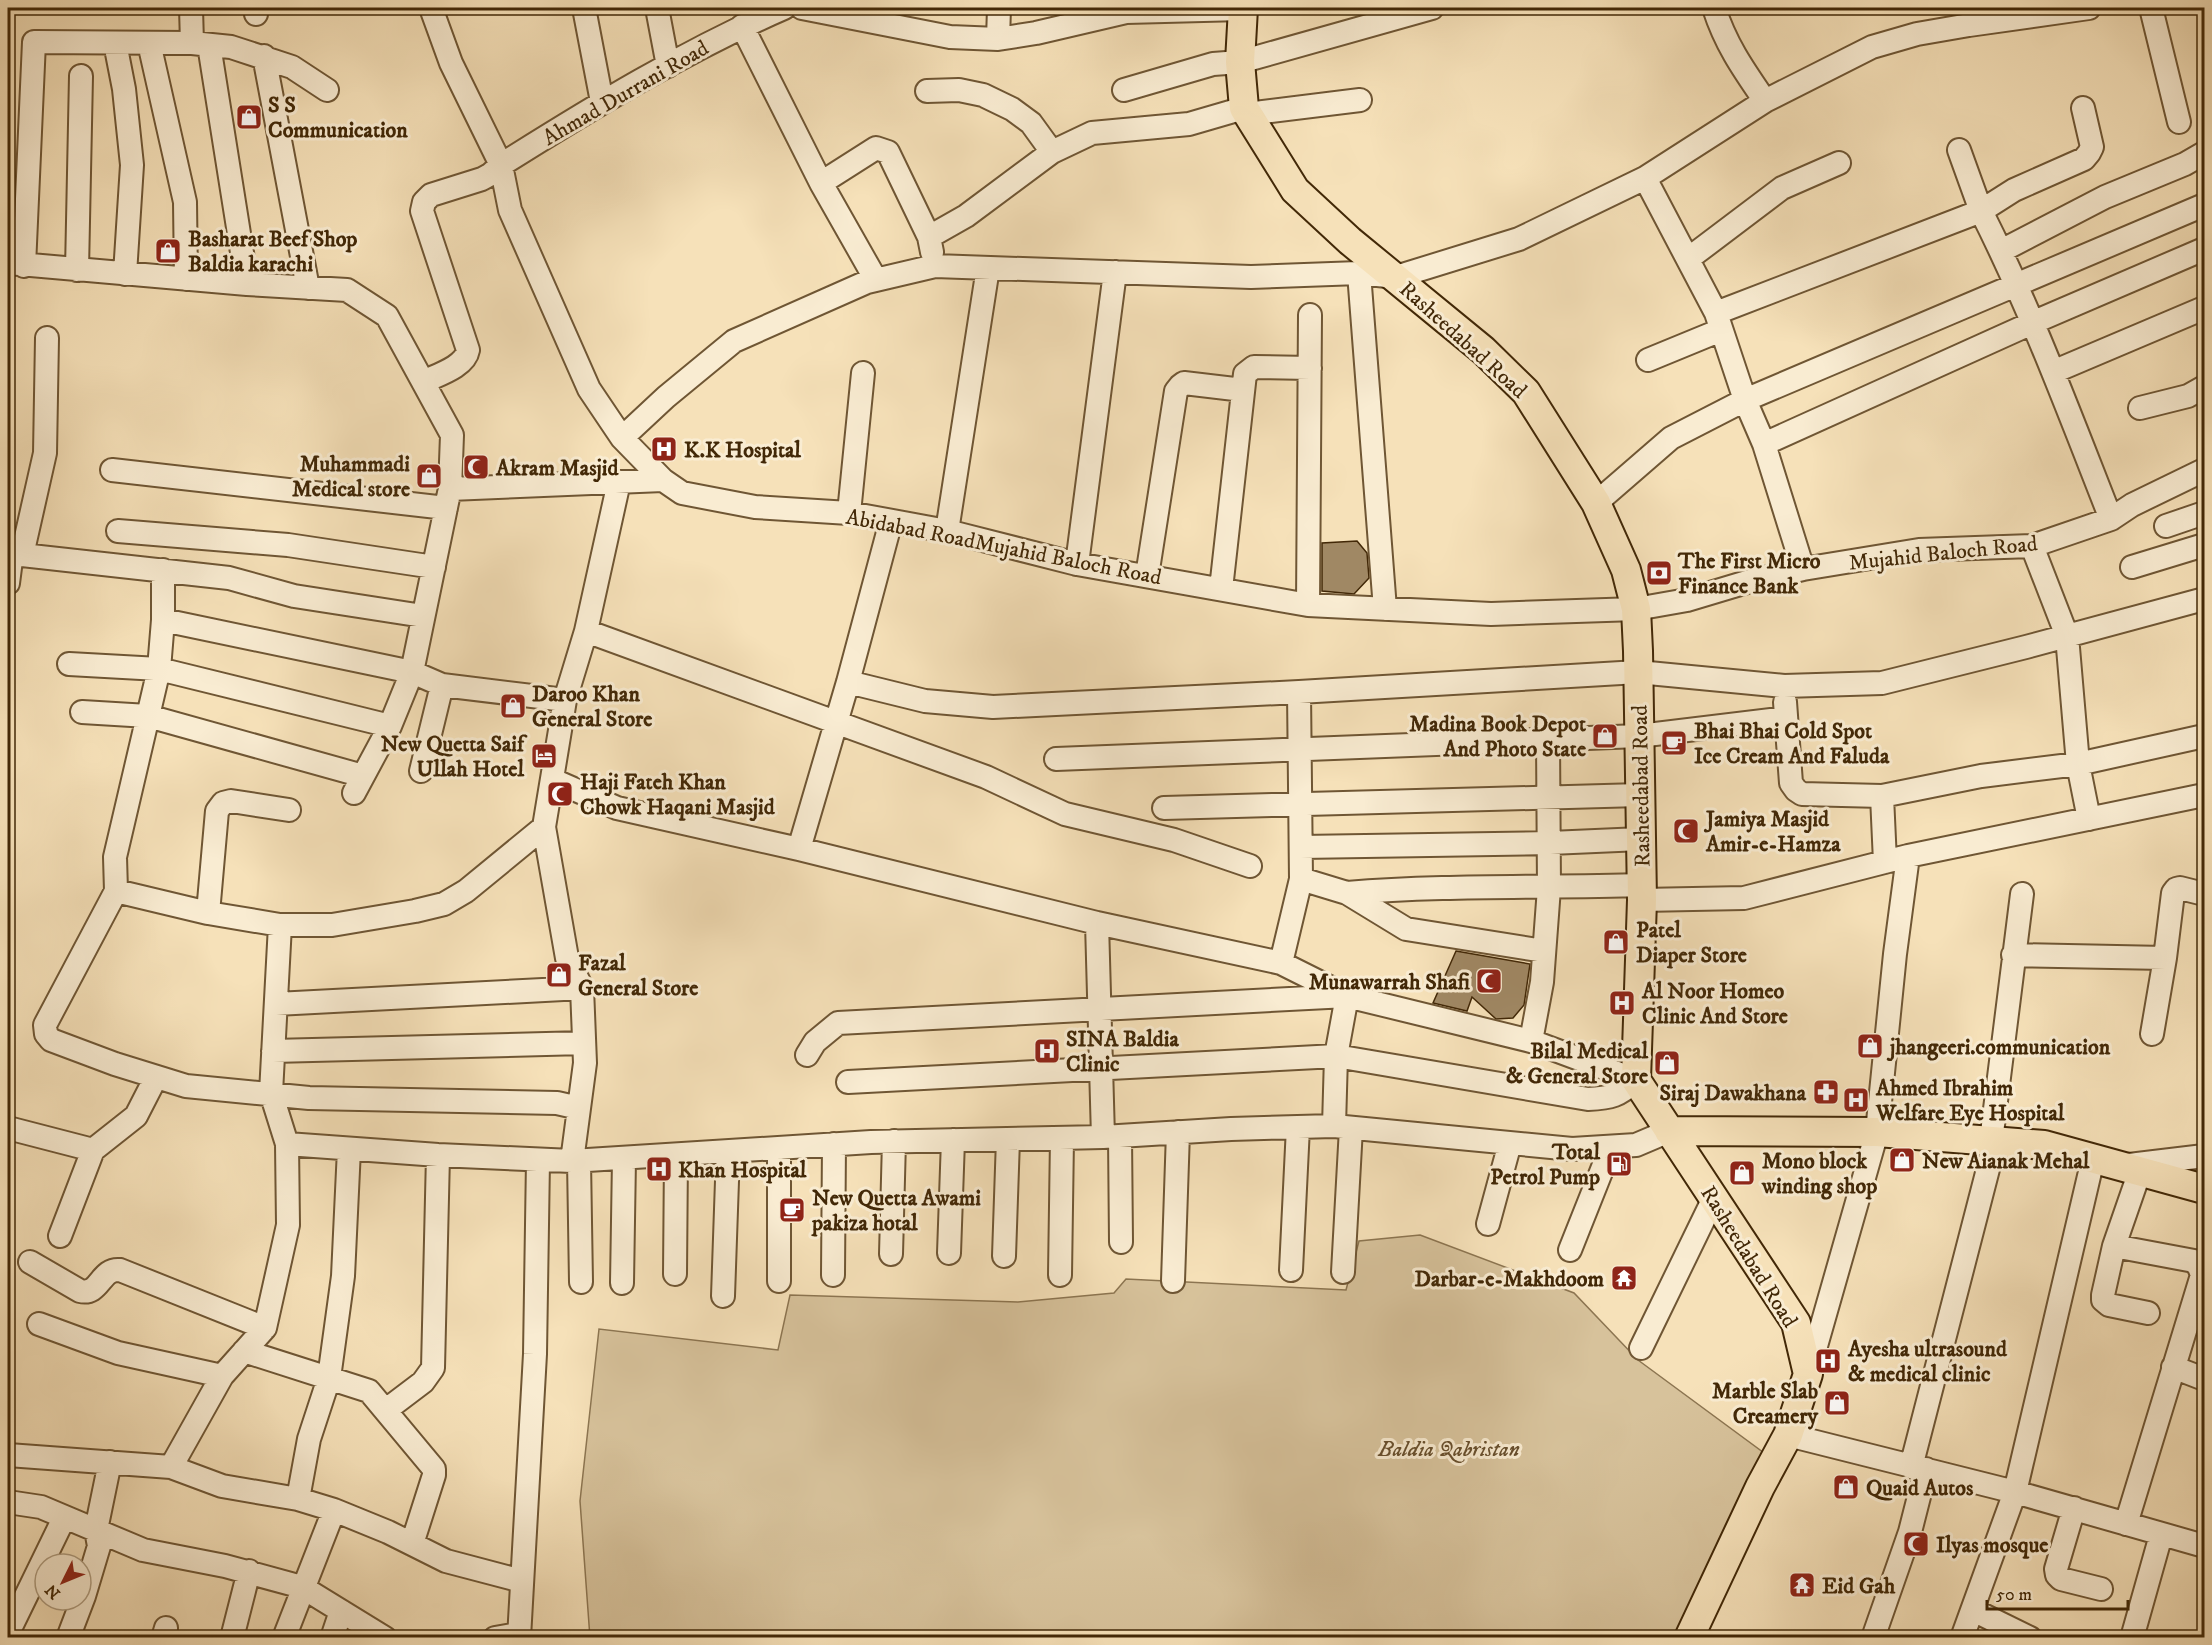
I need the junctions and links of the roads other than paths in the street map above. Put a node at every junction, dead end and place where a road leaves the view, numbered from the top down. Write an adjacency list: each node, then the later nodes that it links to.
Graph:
1 (191, 8): 18 (street)
2 (431, 8): 36 (street, Abidabad RoadMujahid Baloch Road)
3 (584, 8): 28 (street)
4 (657, 8): 21 (street)
5 (784, 8): 14 (street, Ahmad Durrani Road)
6 (999, 8): 15 (street)
7 (1243, 8): 15 (street); 20 (main road, Rasheedabad Road)
8 (1432, 8): 20 (street)
9 (1714, 8): 27 (street)
10 (2089, 8): 13 (street)
11 (2151, 8): 31 (street)
12 (816, 9): 15 (street)
13 (1968, 16): 27 (street)
14 (742, 26): 21 (street, Ahmad Durrani Road); 38 (street)
15 (998, 39)
16 (115, 43): 17 (street); 45 (street); 51 (street)
17 (149, 43): 18 (street); 53 (street)
18 (201, 44): 19 (street); 55 (street)
19 (264, 56): 23 (street); 57 (street)
20 (1240, 62): 24 (street); 30 (main road, Rasheedabad Road)
21 (668, 66): 28 (street, Ahmad Durrani Road)
22 (81, 76): 48 (street)
23 (327, 90)
24 (1124, 90)
25 (927, 91): 33 (street)
26 (1360, 100): 30 (street)
27 (1765, 101): 37 (street)
28 (602, 102): 36 (street, Ahmad Durrani Road)
29 (2084, 108): 40 (street)
30 (1245, 111): 33 (street); 52 (main road, Rasheedabad Road)
31 (2179, 122)
32 (1959, 150): 40 (street)
33 (1053, 152): 41 (street)
34 (2205, 153): 43 (street)
35 (1839, 163): 44 (street)
36 (501, 165): 67 (street, Ahmad Durrani Road); 72 (street, Abidabad RoadMujahid Baloch Road)
37 (1645, 178): 44 (street); 52 (street)
38 (821, 183): 41 (street); 54 (street)
39 (2205, 205): 56 (street)
40 (1981, 211): 43 (street); 60 (street)
41 (928, 237): 46 (street)
42 (2205, 249): 61 (street)
43 (2001, 251): 56 (street)
44 (1688, 259): 60 (street)
45 (16, 265): 48 (street)
46 (935, 266): 47 (street); 54 (street)
47 (988, 268): 49 (street); 86 (street)
48 (76, 270): 51 (street)
49 (1115, 272): 50 (street); 90 (street)
50 (1359, 273): 52 (street); 100 (street)
51 (124, 274): 53 (street)
52 (1396, 277): 79 (main road, Rasheedabad Road)
53 (186, 279): 55 (street)
54 (876, 280): 72 (street)
55 (247, 284): 57 (street)
56 (2016, 285): 61 (street); 70 (street)
57 (308, 288): 67 (street)
58 (2205, 308): 65 (street)
59 (1310, 315): 64 (street)
60 (1718, 321): 63 (street); 70 (street)
61 (2032, 323): 65 (street); 73 (street)
62 (47, 338): 89 (street)
63 (1648, 360)
64 (1310, 368): 69 (street); 99 (street)
65 (2053, 372): 82 (street)
66 (863, 373): 80 (street)
67 (423, 382): 78 (street)
68 (2205, 387): 71 (street)
69 (1243, 390): 95 (street); 97 (street)
70 (1745, 400): 73 (street); 79 (street)
71 (2140, 408)
72 (622, 438): 76 (street, Abidabad RoadMujahid Baloch Road)
73 (1764, 444): 93 (street)
74 (112, 470): 78 (street)
75 (2205, 470): 82 (street, Mujahid Baloch Road)
76 (663, 480): 77 (street); 80 (street, Abidabad RoadMujahid Baloch Road)
77 (619, 482): 78 (street); 104 (street)
78 (448, 499): 91 (street)
79 (1596, 503): 101 (main road, Rasheedabad Road)
80 (849, 513): 83 (street, Abidabad RoadMujahid Baloch Road)
81 (2205, 513): 84 (street)
82 (2111, 519): 88 (street, Mujahid Baloch Road)
83 (891, 520): 86 (street, Abidabad RoadMujahid Baloch Road); 110 (street)
84 (2166, 526)
85 (118, 531): 91 (street)
86 (947, 531): 90 (street, Abidabad RoadMujahid Baloch Road)
87 (2205, 545): 92 (street)
88 (2032, 546): 93 (street, Mujahid Baloch Road); 105 (street)
89 (14, 552): 94 (street); 96 (street)
90 (1077, 564): 95 (street, Abidabad RoadMujahid Baloch Road)
91 (434, 567): 102 (street)
92 (2132, 567)
93 (1803, 569): 101 (street, Mujahid Baloch Road)
94 (163, 570): 102 (street); 103 (street)
95 (1147, 576): 97 (street, Abidabad RoadMujahid Baloch Road)
96 (8, 583)
97 (1221, 589): 99 (street, Abidabad RoadMujahid Baloch Road)
98 (2205, 599): 105 (street)
99 (1308, 605): 100 (street, Abidabad RoadMujahid Baloch Road)
100 (1385, 609): 101 (street, Abidabad RoadMujahid Baloch Road)
101 (1636, 609): 109 (main road, Rasheedabad Road)
102 (423, 616): 108 (street)
103 (163, 620): 107 (street); 108 (street)
104 (586, 631): 114 (street); 118 (street)
105 (2067, 636): 112 (street); 125 (street)
106 (69, 664): 107 (street)
107 (159, 669): 116 (street); 119 (street)
108 (412, 672): 111 (street); 119 (street)
109 (1638, 672): 112 (street); 113 (street); 120 (main road, Rasheedabad Road)
110 (848, 682): 113 (street); 118 (street)
111 (442, 685): 114 (street); 126 (street)
112 (1784, 686): 117 (street)
113 (1299, 692): 123 (street)
114 (565, 700): 127 (street)
115 (82, 712): 116 (street)
116 (148, 716): 119 (street); 146 (street)
117 (1786, 718): 120 (street); 130 (street)
118 (836, 723): 140 (street); 143 (street)
119 (390, 726)
120 (1639, 736): 122 (street); 128 (main road, Rasheedabad Road)
121 (2205, 736): 125 (street)
122 (1548, 739): 123 (street); 131 (street)
123 (1300, 748): 124 (street); 132 (street)
124 (1056, 759)
125 (2078, 764): 130 (street); 135 (street)
126 (421, 771)
127 (552, 780): 136 (street); 140 (street)
128 (1640, 795): 131 (street); 137 (main road, Rasheedabad Road)
129 (2205, 795): 135 (street)
130 (1882, 796): 142 (street)
131 (1549, 799): 132 (street); 138 (street)
132 (1300, 803): 133 (street); 139 (street)
133 (1164, 808)
134 (289, 810): 151 (street)
135 (2089, 819): 141 (street)
136 (544, 827): 153 (street); 158 (street)
137 (1641, 839): 138 (street); 148 (main road, Rasheedabad Road)
138 (1550, 843): 139 (street); 145 (street)
139 (1301, 847): 144 (street)
140 (799, 849): 152 (street)
141 (1908, 856): 142 (street); 179 (street)
142 (1885, 862): 148 (street)
143 (1250, 866)
144 (1301, 879): 147 (street); 157 (street)
145 (1549, 888): 147 (street); 148 (street); 154 (street)
146 (116, 891): 151 (street); 169 (street)
147 (1347, 893): 154 (street)
148 (1642, 893): 170 (main road, Rasheedabad Road)
149 (2022, 894): 155 (street)
150 (2205, 894): 156 (street)
151 (208, 913): 153 (street)
152 (1097, 923): 157 (street); 161 (street)
153 (280, 925): 160 (street)
154 (1544, 951): 163 (street)
155 (2013, 955): 156 (street); 185 (street)
156 (2165, 958): 162 (street)
157 (1281, 963): 159 (street)
158 (582, 988): 160 (street); 164 (street)
159 (1347, 996): 161 (street); 163 (street); 167 (street)
160 (276, 1004): 165 (street)
161 (1100, 1011): 166 (street); 168 (street)
162 (2151, 1034)
163 (1531, 1041): 170 (street)
164 (584, 1043): 165 (street); 173 (street)
165 (273, 1051): 172 (street)
166 (807, 1056)
167 (1336, 1056): 168 (street); 170 (street); 175 (street)
168 (1101, 1068): 171 (street); 180 (street)
169 (156, 1077): 172 (street); 192 (street)
170 (1636, 1080): 177 (main road, Rasheedabad Road)
171 (848, 1082)
172 (271, 1093): 173 (street); 187 (street)
173 (579, 1108): 200 (street)
174 (1298, 1127): 175 (street); 178 (street); 213 (street)
175 (1342, 1127): 186 (street); 214 (street)
176 (8, 1128): 192 (street)
177 (1669, 1131): 179 (main road); 189 (street); 203 (main road, Rasheedabad Road)
178 (1178, 1132): 180 (street); 219 (street)
179 (1877, 1132): 185 (main road); 229 (street)
180 (1112, 1136): 181 (street); 206 (street)
181 (1062, 1138): 182 (street); 217 (street)
182 (1008, 1139): 183 (street); 211 (street)
183 (953, 1140): 184 (street); 209 (street)
184 (894, 1141): 188 (street); 210 (street)
185 (1993, 1142): 198 (main road); 238 (street)
186 (1510, 1143): 189 (street); 204 (street)
187 (287, 1144): 191 (street); 225 (street)
188 (834, 1144): 190 (street); 216 (street)
189 (1611, 1147): 208 (street)
190 (779, 1148): 193 (street); 218 (street)
191 (349, 1149): 194 (street); 231 (street)
192 (93, 1150): 205 (street)
193 (728, 1152): 195 (street); 222 (street)
194 (438, 1155): 199 (street); 233 (street)
195 (676, 1155): 197 (street); 215 (street)
196 (2205, 1156): 201 (street)
197 (624, 1159): 200 (street); 221 (street)
198 (2093, 1159): 201 (main road); 239 (street)
199 (538, 1160): 200 (street); 251 (street)
200 (576, 1161): 220 (street)
201 (2131, 1168): 202 (main road); 207 (street)
202 (2205, 1189)
203 (1713, 1198): 226 (street); 229 (main road, Rasheedabad Road)
204 (1488, 1224)
205 (60, 1236)
206 (1121, 1242)
207 (2114, 1246): 223 (street); 228 (street)
208 (1570, 1250)
209 (949, 1253)
210 (891, 1254)
211 (1004, 1256)
212 (30, 1262): 225 (street)
213 (1291, 1270)
214 (1344, 1272)
215 (675, 1274)
216 (833, 1275)
217 (1060, 1275)
218 (779, 1281)
219 (1173, 1281)
220 (581, 1282)
221 (622, 1283)
222 (723, 1296)
223 (2148, 1313)
224 (39, 1324): 230 (street)
225 (265, 1328): 227 (street)
226 (1641, 1348)
227 (244, 1351): 230 (street); 231 (street)
228 (2173, 1367): 232 (street); 245 (street)
229 (1808, 1374): 234 (main road)
230 (222, 1376): 237 (street)
231 (329, 1378): 233 (street); 240 (street)
232 (2205, 1379)
233 (386, 1410): 248 (street)
234 (1788, 1435): 238 (street); 264 (main road)
235 (8, 1455): 236 (street)
236 (110, 1462): 237 (street); 246 (street)
237 (171, 1467): 240 (street)
238 (1918, 1468): 239 (street); 265 (street)
239 (2015, 1492): 242 (street); 254 (street)
240 (298, 1499): 243 (street)
241 (8, 1502): 244 (street)
242 (2074, 1509): 245 (street); 253 (street)
243 (334, 1510): 248 (street); 252 (street)
244 (64, 1518): 246 (street); 256 (street)
245 (2126, 1524): 247 (street)
246 (96, 1530): 250 (street); 258 (street)
247 (2161, 1534): 249 (street); 268 (street)
248 (412, 1544): 251 (street)
249 (2205, 1546)
250 (249, 1571): 252 (street); 259 (street)
251 (522, 1581): 257 (street)
252 (302, 1587): 255 (street); 260 (street)
253 (2101, 1589)
254 (1973, 1610): 266 (street); 267 (street)
255 (341, 1611): 261 (street); 262 (street)
256 (8, 1633)
257 (519, 1636): 263 (street)
258 (68, 1638)
259 (232, 1638)
260 (284, 1638)
261 (332, 1638)
262 (385, 1638)
263 (495, 1638)
264 (1689, 1638)
265 (1873, 1638)
266 (1962, 1638)
267 (2030, 1638)
268 (2132, 1638)

